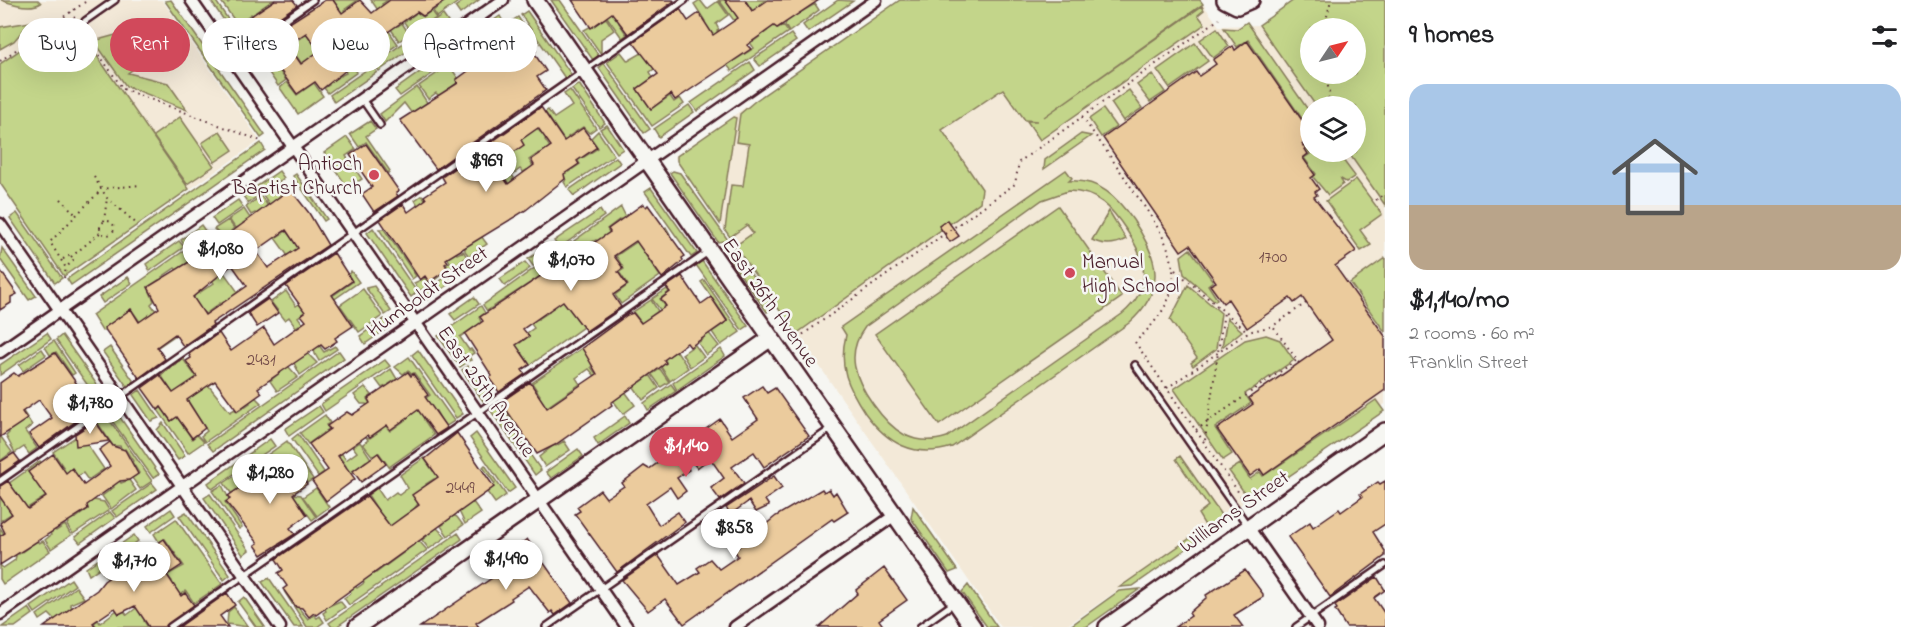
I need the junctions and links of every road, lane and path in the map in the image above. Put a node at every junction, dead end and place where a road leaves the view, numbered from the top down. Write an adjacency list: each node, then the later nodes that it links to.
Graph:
1 (88, 0): 10 (path)
2 (115, 0): 11 (lane)
3 (191, 0): 12 (street, East 25th Avenue)
4 (313, 0): 13 (lane)
5 (503, 0): 19 (street)
6 (535, 0): 17 (street, East 26th Avenue)
7 (685, 0): 17 (lane)
8 (876, 0): 24 (street, Humboldt Street)
9 (1332, 0): 14 (path)
10 (70, 12): 16 (path); 22 (path)
11 (89, 18)
12 (204, 18)
13 (287, 18)
14 (1327, 18)
15 (1219, 19): 20 (path)
16 (0, 61)
17 (584, 71): 24 (street, East 26th Avenue); 37 (lane)
18 (242, 72): 23 (street, East 25th Avenue)
19 (362, 99): 21 (lane); 23 (street)
20 (1082, 117): 42 (path); 51 (path)
21 (380, 125)
22 (261, 141)
23 (294, 147): 37 (street, East 25th Avenue); 45 (street)
24 (647, 160): 38 (street, East 26th Avenue); 47 (street, Humboldt Street)
25 (94, 177): 27 (path)
26 (141, 185): 27 (path)
27 (100, 189): 29 (path); 32 (path)
28 (1385, 194): 31 (path)
29 (107, 198): 33 (path); 35 (path)
30 (61, 199): 32 (path)
31 (1376, 200)
32 (76, 215): 40 (path)
33 (104, 221): 36 (path); 36 (path)
34 (0, 224): 45 (street)
35 (138, 225)
36 (100, 232): 39 (path)
37 (353, 233): 47 (street, East 25th Avenue); 56 (lane)
38 (710, 251): 50 (street, East 26th Avenue); 57 (lane)
39 (71, 257): 40 (path); 41 (path)
40 (63, 259): 41 (path)
41 (66, 268): 43 (path)
42 (1173, 269): 46 (path); 55 (path)
43 (64, 278)
44 (1306, 303): 48 (path)
45 (60, 311): 52 (street); 56 (street)
46 (1224, 312): 49 (path); 53 (path)
47 (416, 323): 57 (street, East 25th Avenue); 64 (street, Humboldt Street)
48 (1274, 326): 49 (path); 58 (path)
49 (1248, 332): 53 (path)
50 (771, 338): 59 (street, East 26th Avenue); 65 (street)
51 (798, 338)
52 (0, 352)
53 (1218, 353): 55 (path); 58 (path)
54 (1135, 365): 68 (lane)
55 (1167, 388): 60 (path)
56 (120, 397): 63 (lane); 64 (street)
57 (477, 411): 65 (street, East 25th Avenue); 70 (lane)
58 (1207, 422): 60 (path); 62 (path)
59 (833, 427): 67 (street, East 26th Avenue); 71 (lane)
60 (1196, 430): 62 (path)
61 (1385, 431): 68 (street, Williams Street)
62 (1204, 442): 66 (path)
63 (0, 481)
64 (182, 486): 70 (street); 73 (street, Humboldt Street)
65 (539, 500): 71 (street, East 25th Avenue); 77 (street)
66 (1250, 508)
67 (895, 515): 72 (street, East 26th Avenue); 80 (street)
68 (1248, 527): 74 (street); 83 (street, Williams Street)
69 (1385, 565): 74 (lane)
70 (244, 576): 75 (lane); 76 (street)
71 (601, 589): 78 (lane); 79 (street, East 25th Avenue)
72 (955, 602): 81 (lane); 82 (street, East 26th Avenue)
73 (0, 614)
74 (1311, 617): 84 (lane); 85 (street)
75 (170, 627)
76 (280, 627)
77 (357, 627)
78 (546, 627)
79 (627, 627)
80 (735, 627)
81 (920, 627)
82 (973, 627)
83 (1107, 627)
84 (1296, 627)
85 (1318, 627)

